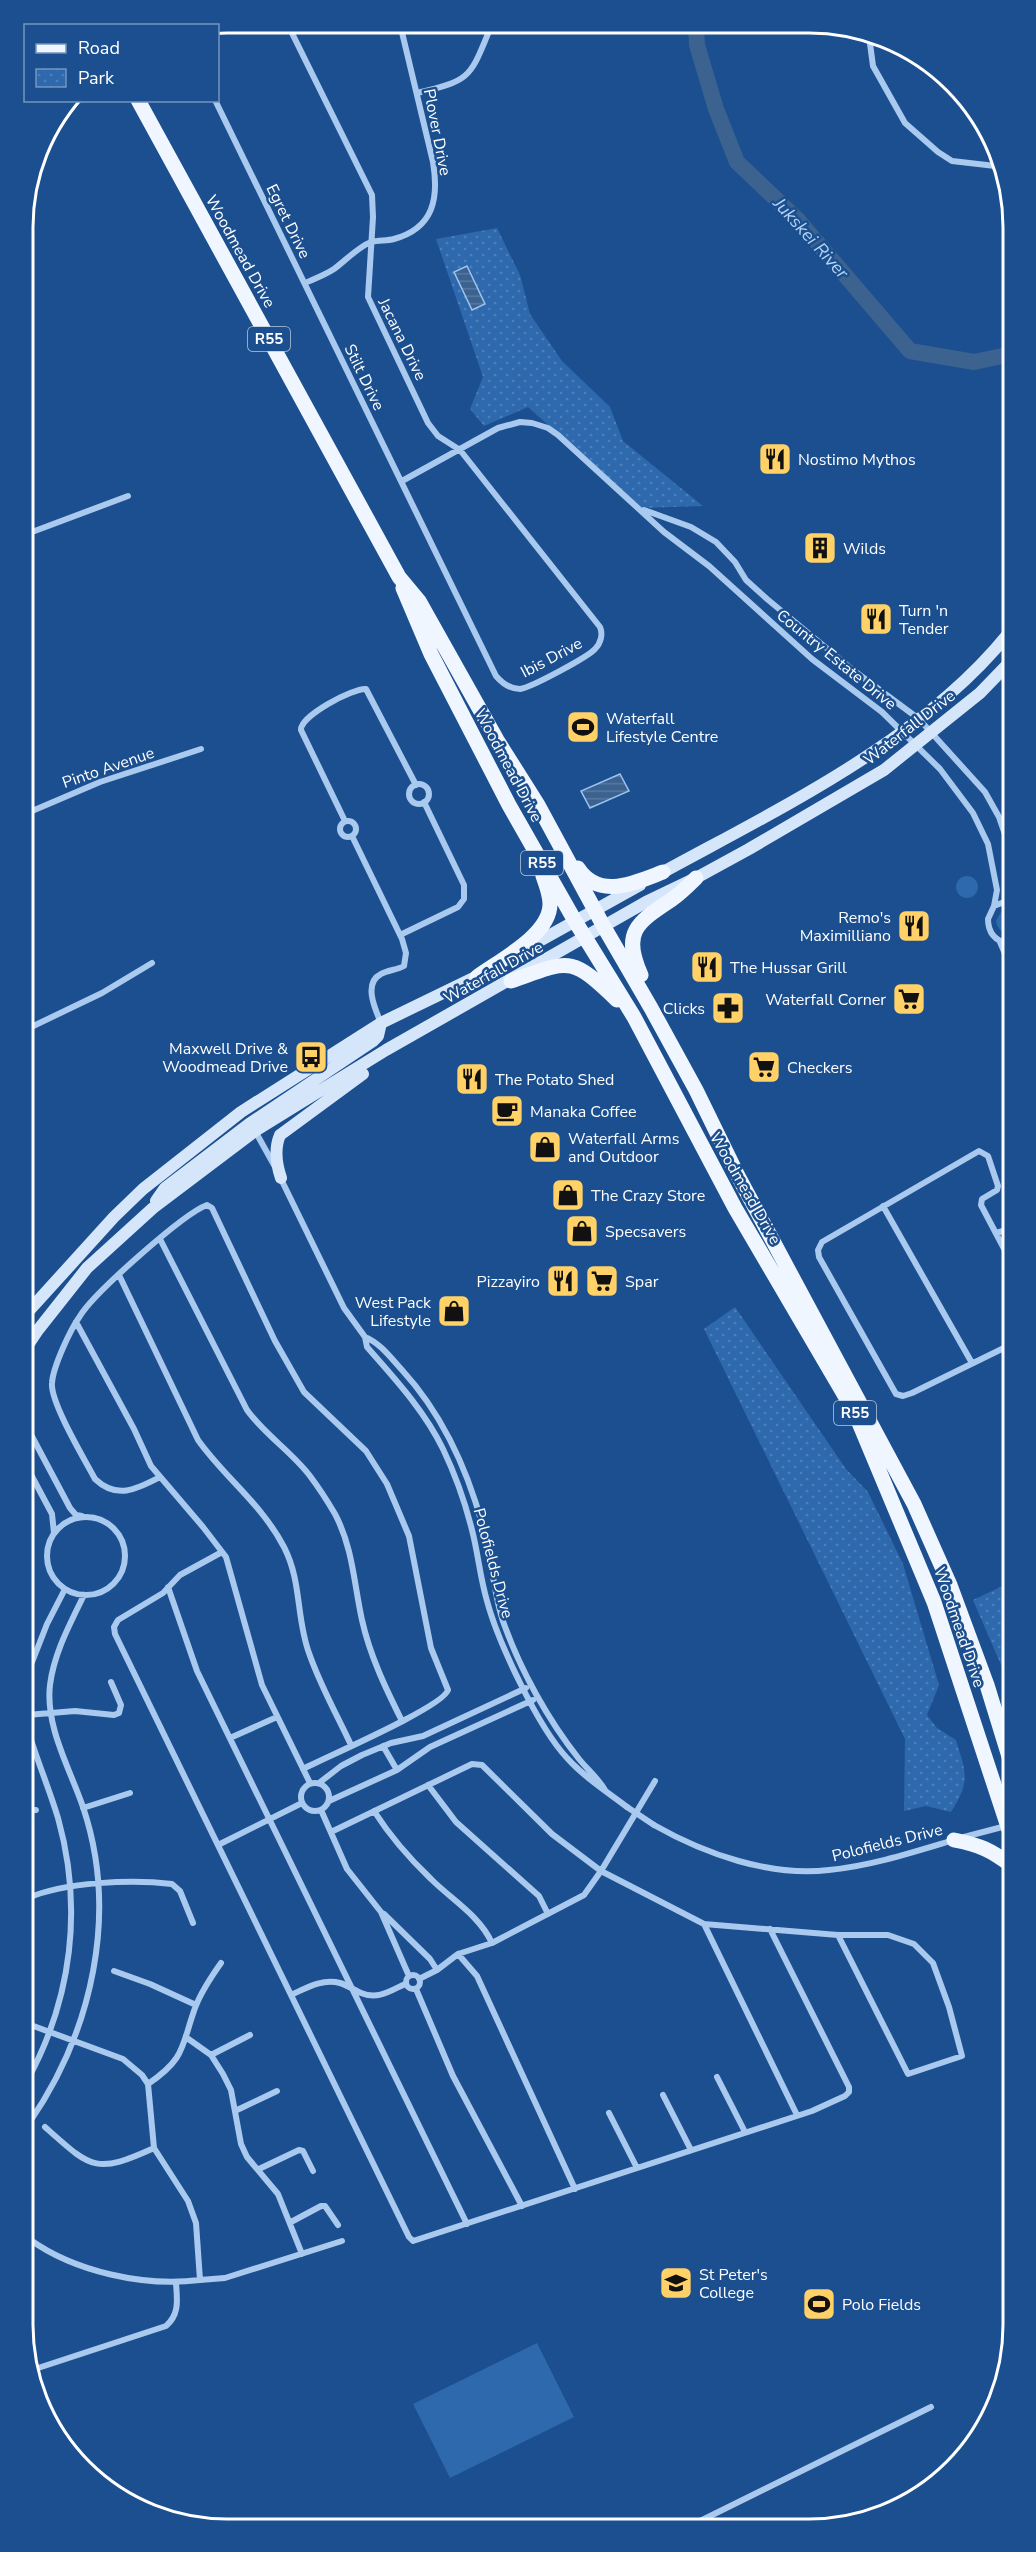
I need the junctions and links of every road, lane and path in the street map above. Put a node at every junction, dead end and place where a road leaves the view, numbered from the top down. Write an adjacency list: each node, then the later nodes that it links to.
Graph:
1 (292, 33): 9 (street, Jacana Drive)
2 (402, 33): 5 (street, Plover Drive)
3 (488, 33): 5 (street)
4 (870, 43): 8 (street)
5 (417, 93): 9 (street, Plover Drive)
6 (139, 102): 16 (main road, Woodmead Drive / R55)
7 (216, 102): 10 (street, Egret Drive)
8 (992, 166)
9 (370, 243): 10 (street, Egret Drive); 11 (street, Jacana Drive)
10 (305, 283): 12 (street, Stilt Drive)
11 (460, 450): 12 (street); 12 (street, Ibis Drive); 14 (street)
12 (402, 482)
13 (128, 496): 15 (street)
14 (641, 508): 19 (street, Country Estate Drive); 20 (street, Country Estate Drive)
15 (33, 532)
16 (399, 577): 26 (main road, Woodmead Drive / R55); 27 (main road, Woodmead Drive / R55)
17 (1003, 640): 19 (main road, Waterfall Drive)
18 (1003, 669): 21 (main road, Waterfall Drive)
19 (919, 720): 20 (main road, Waterfall Drive); 21 (street, Country Estate Drive)
20 (902, 731): 22 (street, Country Estate Drive); 32 (main road, Waterfall Drive)
21 (932, 732): 22 (main road, Waterfall Drive); 30 (street, Country Estate Drive)
22 (916, 746): 33 (main road, Waterfall Drive); 35 (street, Country Estate Drive)
23 (201, 749): 28 (street, Pinto Avenue)
24 (416, 785): 25 (street); 25 (street); 29 (street)
25 (424, 802): 39 (street)
26 (509, 805): 37 (main road, Woodmead Drive / R55); 45 (main road)
27 (538, 805): 32 (main road); 36 (main road, Woodmead Drive / R55)
28 (33, 811)
29 (345, 821): 31 (street); 31 (street)
30 (1003, 829)
31 (351, 836): 39 (street)
32 (663, 872): 36 (main road, Waterfall Drive)
33 (696, 879): 38 (main road, Waterfall Drive); 47 (main road)
34 (1003, 902): 35 (street)
35 (994, 906): 41 (street, Country Estate Drive)
36 (594, 910): 37 (main road, Waterfall Drive); 38 (main road, Woodmead Drive / R55)
37 (575, 921): 40 (main road, Woodmead Drive / R55); 45 (main road, Waterfall Drive)
38 (604, 927): 40 (main road, Waterfall Drive); 47 (main road, Woodmead Drive / R55)
39 (400, 935): 49 (street)
40 (586, 938): 46 (main road, Waterfall Drive); 48 (main road, Woodmead Drive / R55)
41 (1000, 942): 42 (street); 43 (street)
42 (1003, 943)
43 (1003, 949)
44 (152, 963): 50 (street)
45 (477, 977): 49 (main road, Waterfall Drive)
46 (511, 981): 48 (main road); 51 (main road, Waterfall Drive)
47 (651, 1008): 87 (main road, Woodmead Drive / R55)
48 (634, 1017): 104 (main road, Woodmead Drive / R55)
49 (381, 1023): 52 (main road, Waterfall Drive); 53 (main road)
50 (33, 1026)
51 (386, 1050): 53 (main road, Waterfall Drive); 54 (main road)
52 (241, 1112): 53 (street, Polofields Drive); 61 (main road, Waterfall Drive)
53 (252, 1127): 54 (street, Polofields Drive); 64 (main road, Waterfall Drive)
54 (281, 1178): 63 (street, Polofields Drive)
55 (883, 1206): 57 (street); 66 (street); 66 (street)
56 (1003, 1231): 57 (street)
57 (996, 1233): 59 (street)
58 (160, 1239): 60 (street); 85 (street); 85 (street)
59 (1003, 1246)
60 (119, 1275): 62 (street); 90 (street)
61 (33, 1306)
62 (76, 1322): 68 (street); 68 (street)
63 (365, 1337): 78 (street, Polofields Drive); 79 (street, Polofields Drive)
64 (33, 1338)
65 (1003, 1348): 66 (street)
66 (972, 1363)
67 (33, 1438): 70 (street)
68 (160, 1477): 72 (street)
69 (33, 1478): 71 (street)
70 (84, 1517): 71 (street); 75 (street)
71 (54, 1533): 74 (street)
72 (222, 1552): 73 (street); 84 (street)
73 (168, 1587): 88 (street); 113 (street)
74 (65, 1589): 75 (street); 76 (street)
75 (84, 1596): 82 (street)
76 (33, 1660)
77 (111, 1682): 82 (street)
78 (532, 1686): 79 (street); 80 (street, Polofields Drive)
79 (525, 1689): 81 (street, Polofields Drive); 86 (street)
80 (539, 1697): 81 (street); 99 (street, Polofields Drive)
81 (531, 1701): 92 (street); 99 (street, Polofields Drive)
82 (50, 1713): 83 (street); 103 (street)
83 (33, 1714)
84 (277, 1717): 88 (street); 93 (street)
85 (402, 1721): 90 (street)
86 (423, 1736): 91 (street); 92 (street)
87 (1003, 1736)
88 (230, 1738): 109 (street)
89 (33, 1744): 117 (street)
90 (351, 1745): 93 (street)
91 (383, 1746): 94 (street); 96 (street)
92 (430, 1747): 94 (street)
93 (303, 1769): 97 (street)
94 (397, 1770): 101 (street)
95 (655, 1781): 115 (street)
96 (319, 1783): 97 (street); 101 (street)
97 (310, 1784): 102 (street)
98 (428, 1785): 108 (street); 115 (street); 120 (street)
99 (605, 1790): 112 (street, Polofields Drive, bridge)
100 (130, 1793): 103 (street)
101 (329, 1801): 107 (street)
102 (302, 1803): 107 (street); 109 (street)
103 (83, 1808): 116 (street)
104 (1003, 1808)
105 (33, 1810): 106 (street)
106 (36, 1810)
107 (321, 1810): 111 (street)
108 (374, 1811): 111 (street); 125 (street)
109 (270, 1820): 113 (street); 133 (street)
110 (1003, 1830): 112 (street, Polofields Drive)
111 (331, 1832): 119 (street)
112 (954, 1840): 114 (main road)
113 (218, 1845): 135 (street)
114 (1003, 1859)
115 (601, 1871): 120 (street); 122 (street)
116 (98, 1884): 117 (street); 121 (street); 141 (street)
117 (70, 1886): 118 (street); 138 (street)
118 (33, 1897)
119 (381, 1912): 128 (street); 130 (street)
120 (548, 1914): 125 (street)
121 (193, 1923)
122 (704, 1924): 123 (street); 150 (street)
123 (770, 1929): 124 (street); 150 (street)
124 (838, 1935): 124 (street)
125 (492, 1943): 126 (street)
126 (458, 1954): 128 (street); 159 (street)
127 (221, 1963): 136 (street)
128 (436, 1970): 131 (street)
129 (114, 1971): 136 (street)
130 (409, 1976): 131 (street); 132 (street)
131 (419, 1979): 134 (street)
132 (405, 1984): 133 (street); 134 (street)
133 (353, 1989): 135 (street); 162 (street)
134 (416, 1989): 160 (street)
135 (291, 1995): 162 (street)
136 (196, 2006): 140 (street)
137 (33, 2026): 138 (street)
138 (50, 2033): 141 (street); 143 (street)
139 (250, 2035): 142 (street)
140 (187, 2038): 142 (street); 145 (street)
141 (75, 2042): 145 (street); 151 (street)
142 (211, 2055): 148 (street)
143 (33, 2069)
144 (717, 2077): 153 (street)
145 (148, 2084): 154 (street)
146 (277, 2091): 148 (street)
147 (663, 2095): 155 (street)
148 (235, 2111): 157 (street)
149 (609, 2113): 156 (street)
150 (796, 2115): 153 (street)
151 (33, 2117)
152 (45, 2127): 154 (street)
153 (745, 2132): 155 (street)
154 (154, 2148): 167 (street)
155 (691, 2150): 156 (street)
156 (637, 2168): 159 (street)
157 (259, 2169): 158 (street); 161 (street)
158 (314, 2171)
159 (575, 2189): 160 (street)
160 (522, 2206): 162 (street)
161 (291, 2222): 163 (street); 166 (street)
162 (467, 2224)
163 (338, 2225)
164 (33, 2241): 168 (street)
165 (342, 2241): 166 (street)
166 (302, 2254): 167 (street)
167 (200, 2280): 168 (street)
168 (176, 2283): 169 (street)
169 (38, 2367)
170 (931, 2407): 171 (street)
171 (704, 2519)

